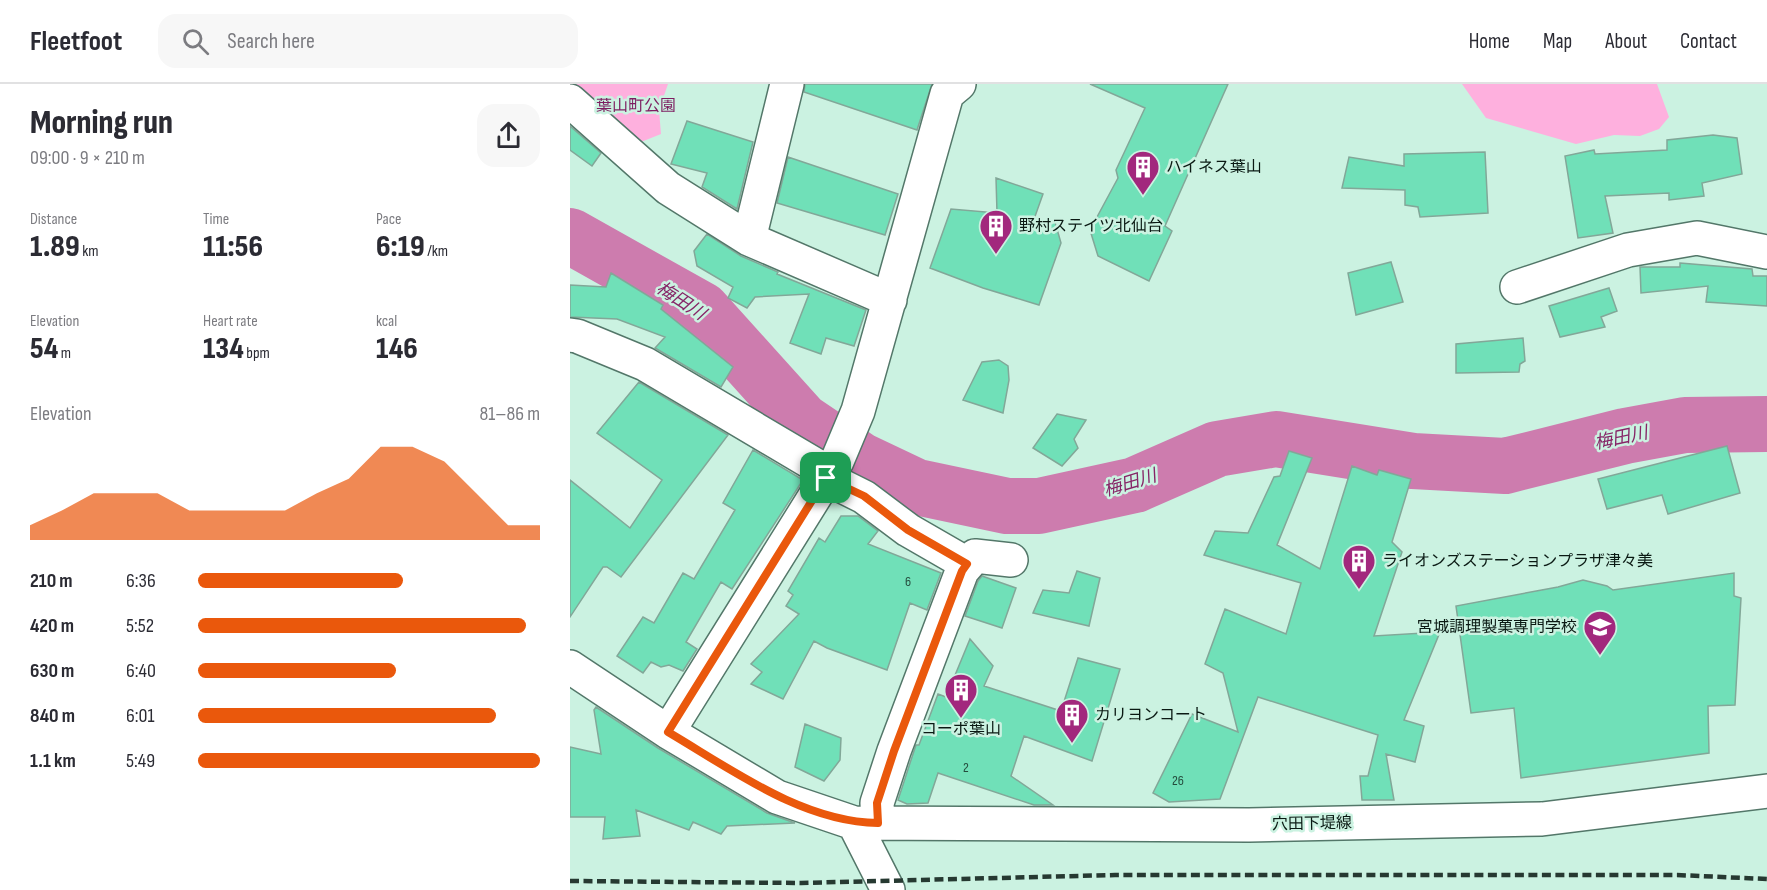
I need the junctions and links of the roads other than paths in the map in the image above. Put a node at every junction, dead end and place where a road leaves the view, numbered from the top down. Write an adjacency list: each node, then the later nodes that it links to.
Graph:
1 (787, 84): 4 (street)
2 (959, 84): 7 (street)
3 (570, 101): 4 (street)
4 (749, 239): 7 (street)
5 (1767, 252): 6 (street)
6 (1517, 287)
7 (890, 300): 9 (street)
8 (570, 335): 9 (street)
9 (831, 471): 11 (street); 13 (street)
10 (1011, 560): 11 (street)
11 (967, 564): 15 (street)
12 (570, 667): 13 (street, 穴田下堤線)
13 (668, 732): 15 (street, 穴田下堤線)
14 (1767, 791): 15 (street, 穴田下堤線)
15 (866, 823): 16 (street)
16 (888, 890)

